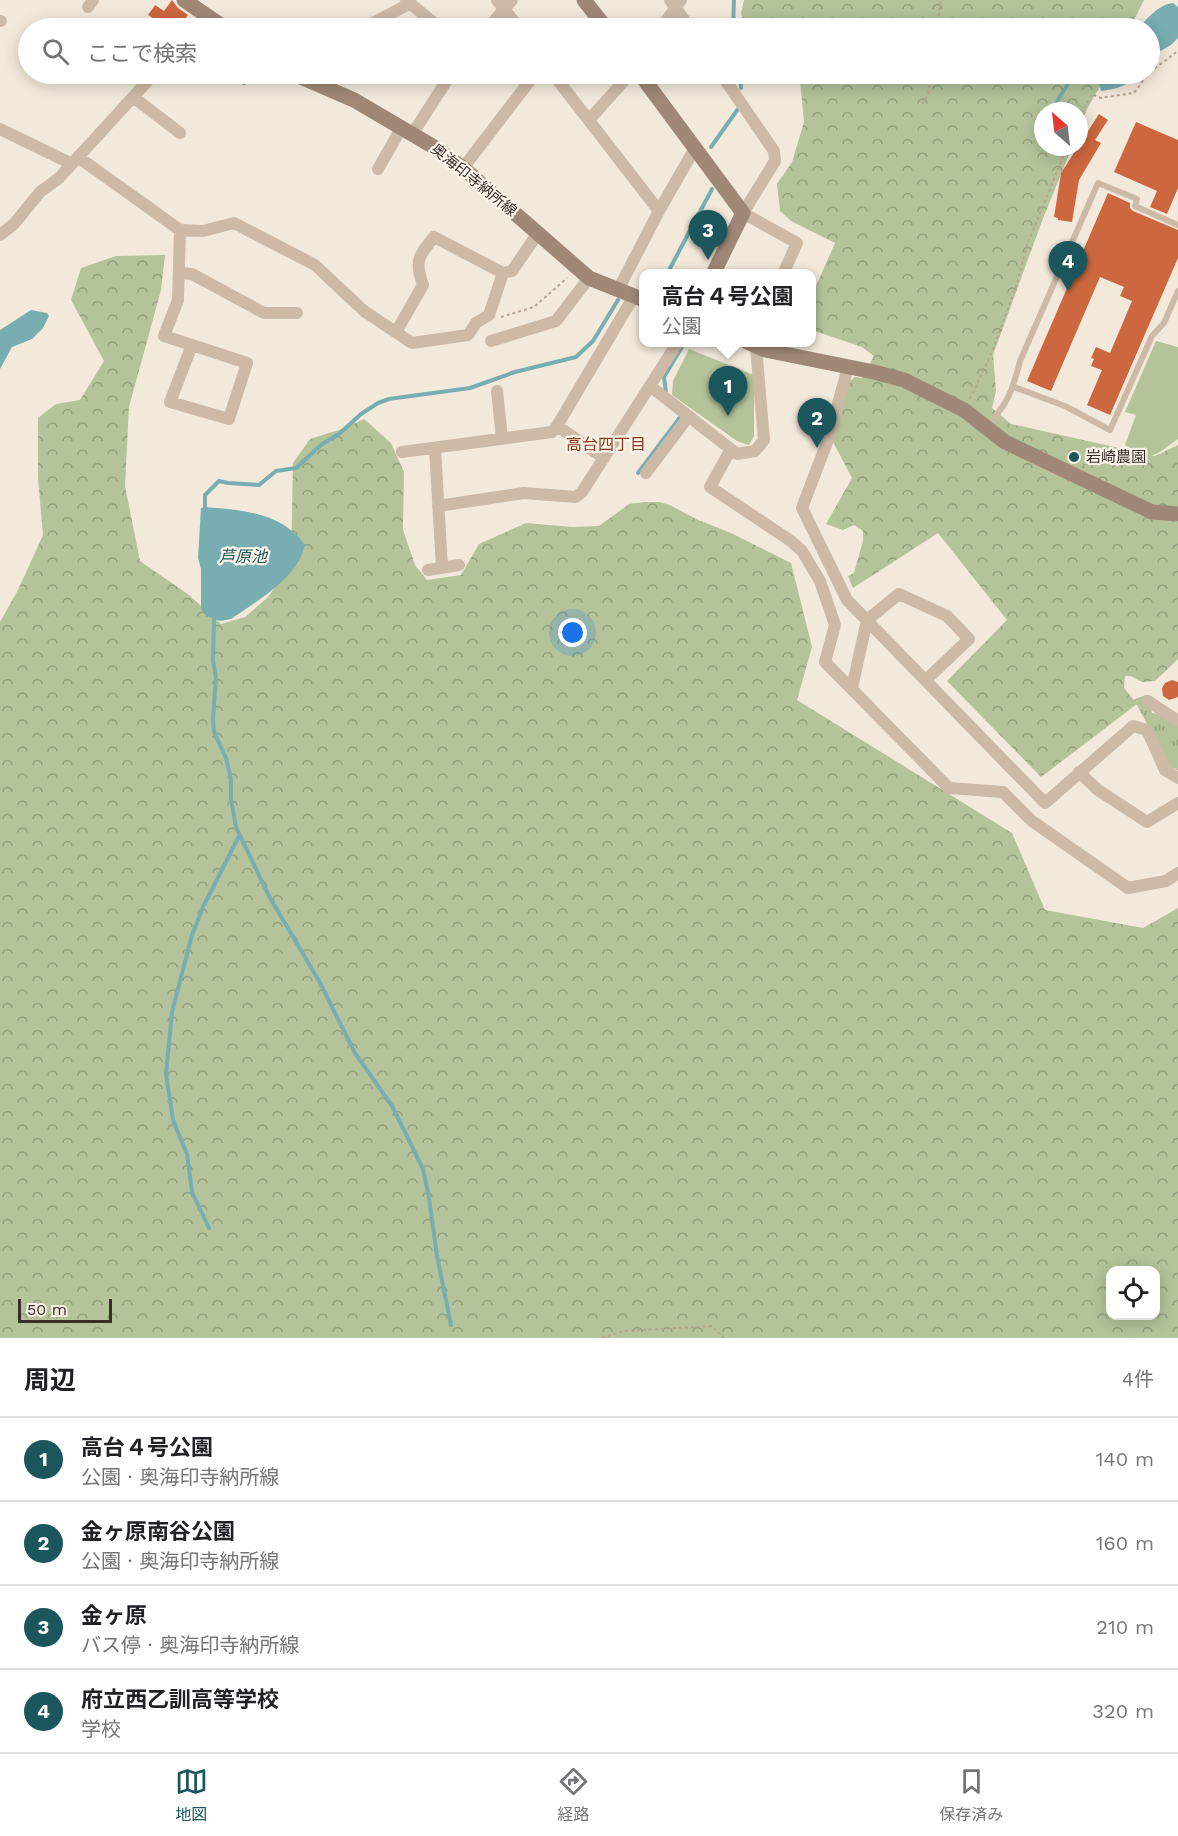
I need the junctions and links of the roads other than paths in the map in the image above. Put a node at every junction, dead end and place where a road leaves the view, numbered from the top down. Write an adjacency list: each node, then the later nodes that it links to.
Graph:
1 (184, 0): 6 (main road)
2 (584, 0): 12 (main road)
3 (409, 2): 8 (street); 9 (street)
4 (675, 2): 13 (street); 14 (street)
5 (504, 3): 10 (street); 11 (street)
6 (206, 16): 7 (main road)
7 (209, 18)
8 (381, 18)
9 (428, 18)
10 (494, 18)
11 (513, 18)
12 (598, 18)
13 (666, 18)
14 (684, 18)
15 (145, 84): 23 (street)
16 (317, 84): 26 (main road, 奥海印寺納所線)
17 (443, 84): 26 (street)
18 (527, 84): 30 (street)
19 (562, 84): 24 (street)
20 (621, 84): 24 (street)
21 (647, 84): 28 (main road)
22 (728, 84): 33 (street)
23 (133, 97): 27 (street); 29 (street)
24 (589, 120): 32 (street)
25 (0, 129): 29 (street)
26 (407, 130): 30 (main road, 奥海印寺納所線); 31 (street)
27 (180, 133)
28 (695, 148): 32 (street); 33 (main road)
29 (75, 160): 35 (street); 37 (street)
30 (463, 168): 36 (main road, 奥海印寺納所線)
31 (378, 169)
32 (659, 211): 43 (street)
33 (743, 213): 38 (main road); 39 (street)
34 (1178, 225): 55 (lane)
35 (180, 230): 40 (street); 47 (street)
36 (538, 233): 41 (street); 42 (main road, 奥海印寺納所線)
37 (0, 235)
38 (715, 269)
39 (785, 269)
40 (179, 273): 46 (street); 49 (street)
41 (503, 273): 47 (street); 47 (street)
42 (584, 273): 43 (main road, 奥海印寺納所線); 48 (street)
43 (618, 290): 45 (main road, 奥海印寺納所線)
44 (1178, 291): 55 (lane)
45 (639, 298): 58 (street)
46 (297, 313)
47 (396, 332)
48 (491, 341)
49 (192, 345): 49 (street)
50 (675, 347): 54 (street)
51 (751, 347): 62 (street)
52 (758, 347): 53 (main road)
53 (848, 367): 59 (main road); 71 (street)
54 (650, 386): 57 (street); 64 (street)
55 (1014, 387): 59 (lane)
56 (498, 391): 60 (street)
57 (689, 416): 62 (street); 65 (street)
58 (557, 426): 60 (street); 64 (street)
59 (986, 428): 67 (main road)
60 (502, 438): 61 (street)
61 (435, 448): 63 (street); 66 (street)
62 (731, 449): 73 (street)
63 (402, 452)
64 (604, 458): 66 (street)
65 (646, 473)
66 (438, 506): 69 (street)
67 (1178, 514)
68 (459, 565): 69 (street)
69 (442, 568): 70 (street)
70 (428, 570)
71 (867, 620): 72 (street); 72 (street); 73 (street)
72 (926, 680): 76 (street)
73 (852, 688): 79 (street)
74 (1148, 701): 75 (street)
75 (1178, 721)
76 (1079, 772): 77 (street); 78 (street)
77 (1178, 778)
78 (1178, 804)
79 (1178, 873)

